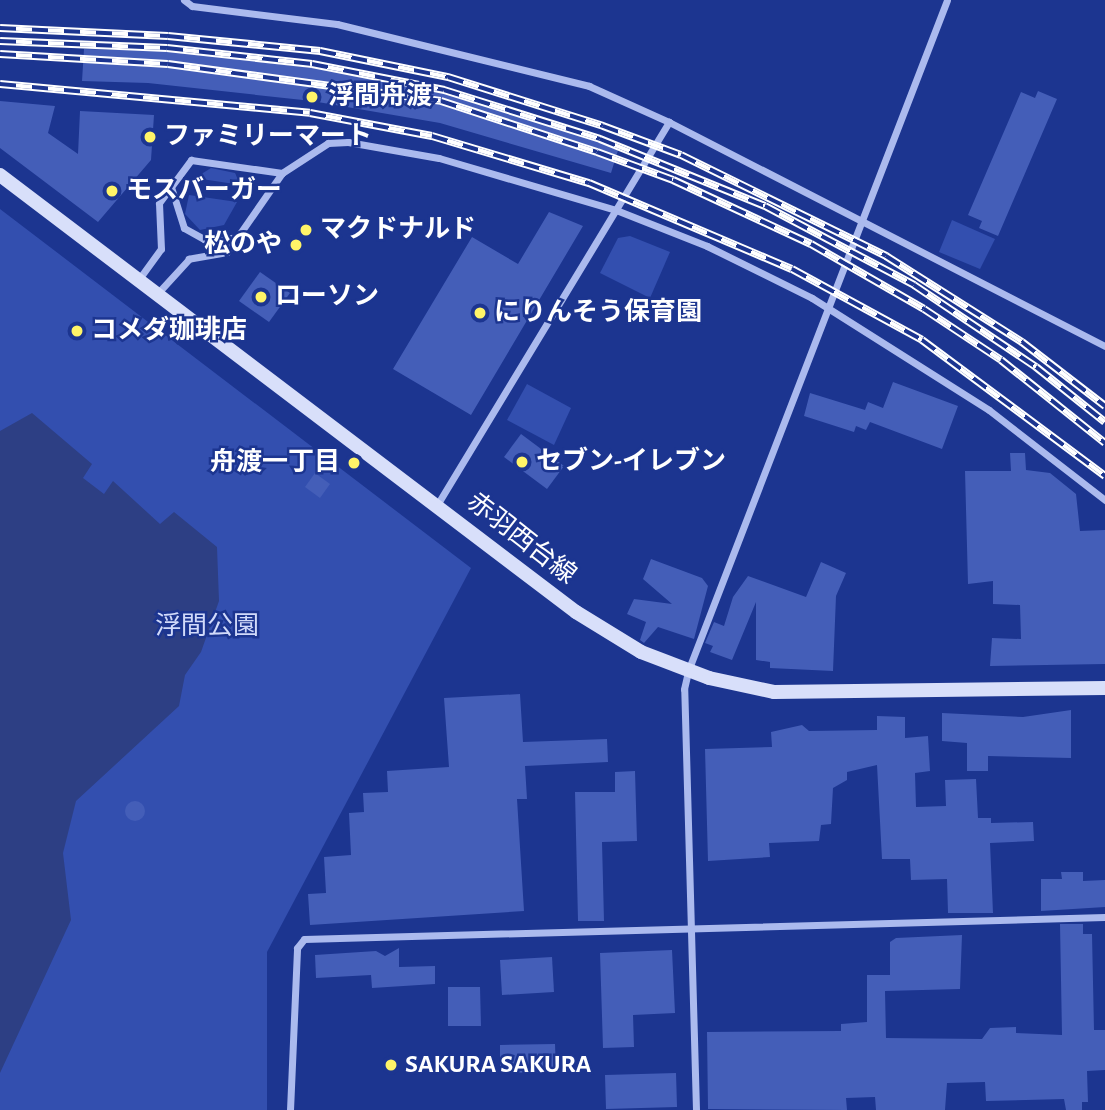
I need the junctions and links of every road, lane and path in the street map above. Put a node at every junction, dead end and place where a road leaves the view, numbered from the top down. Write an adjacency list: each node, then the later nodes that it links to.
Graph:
1 (184, 0): 3 (street)
2 (947, 0): 8 (street)
3 (669, 122): 7 (street); 8 (street)
4 (282, 173): 6 (street); 7 (street); 9 (street)
5 (0, 175): 10 (main road, 赤羽西台線)
6 (171, 187): 9 (street); 10 (street)
7 (616, 210): 12 (street); 15 (street)
8 (862, 221): 12 (street); 13 (street)
9 (237, 238): 11 (street)
10 (139, 279): 11 (main road, 赤羽西台線)
11 (158, 293): 15 (main road, 赤羽西台線)
12 (830, 309): 14 (street); 16 (street)
13 (1105, 346)
14 (1105, 500)
15 (437, 505): 16 (main road, 赤羽西台線)
16 (688, 671): 17 (main road, 赤羽西台線); 19 (street)
17 (1105, 688)
18 (1105, 917): 19 (street)
19 (691, 928): 20 (street); 21 (street)
20 (289, 1110)
21 (696, 1110)

